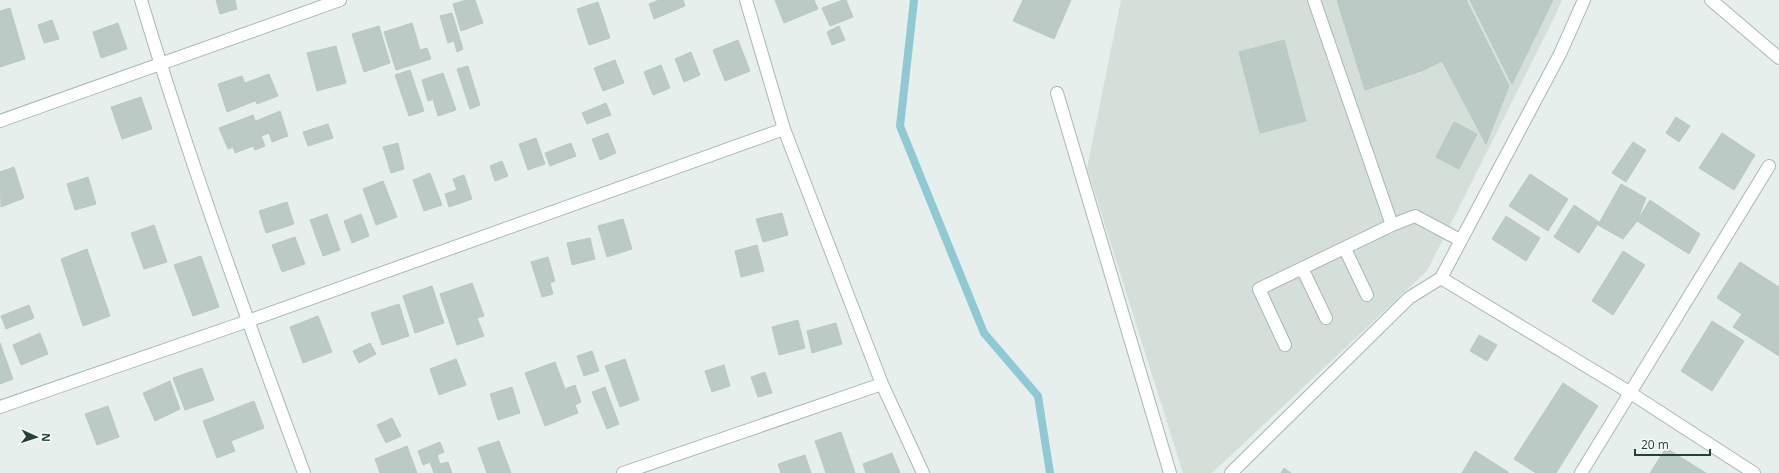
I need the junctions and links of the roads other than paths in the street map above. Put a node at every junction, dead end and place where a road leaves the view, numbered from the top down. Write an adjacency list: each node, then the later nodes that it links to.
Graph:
1 (142, 0): 8 (street)
2 (340, 0): 8 (street)
3 (746, 0): 11 (street)
4 (1314, 0): 13 (street)
5 (1584, 0): 14 (street)
6 (1711, 0): 7 (street)
7 (1779, 58)
8 (160, 64): 10 (street); 20 (street)
9 (1056, 93): 28 (street)
10 (0, 121)
11 (784, 129): 20 (street); 22 (street)
12 (1769, 166): 23 (street)
13 (1392, 225): 14 (street); 15 (street)
14 (1460, 240): 17 (street)
15 (1345, 248): 16 (street); 18 (street)
16 (1302, 268): 19 (street); 21 (street)
17 (1441, 278): 23 (street); 29 (street)
18 (1367, 294)
19 (1326, 318)
20 (248, 321): 24 (street); 25 (street)
21 (1285, 346)
22 (882, 384): 26 (street); 27 (street)
23 (1630, 392): 30 (street); 31 (street)
24 (0, 407)
25 (304, 473)
26 (623, 473)
27 (922, 473)
28 (1170, 473)
29 (1230, 473)
30 (1581, 473)
31 (1754, 473)

